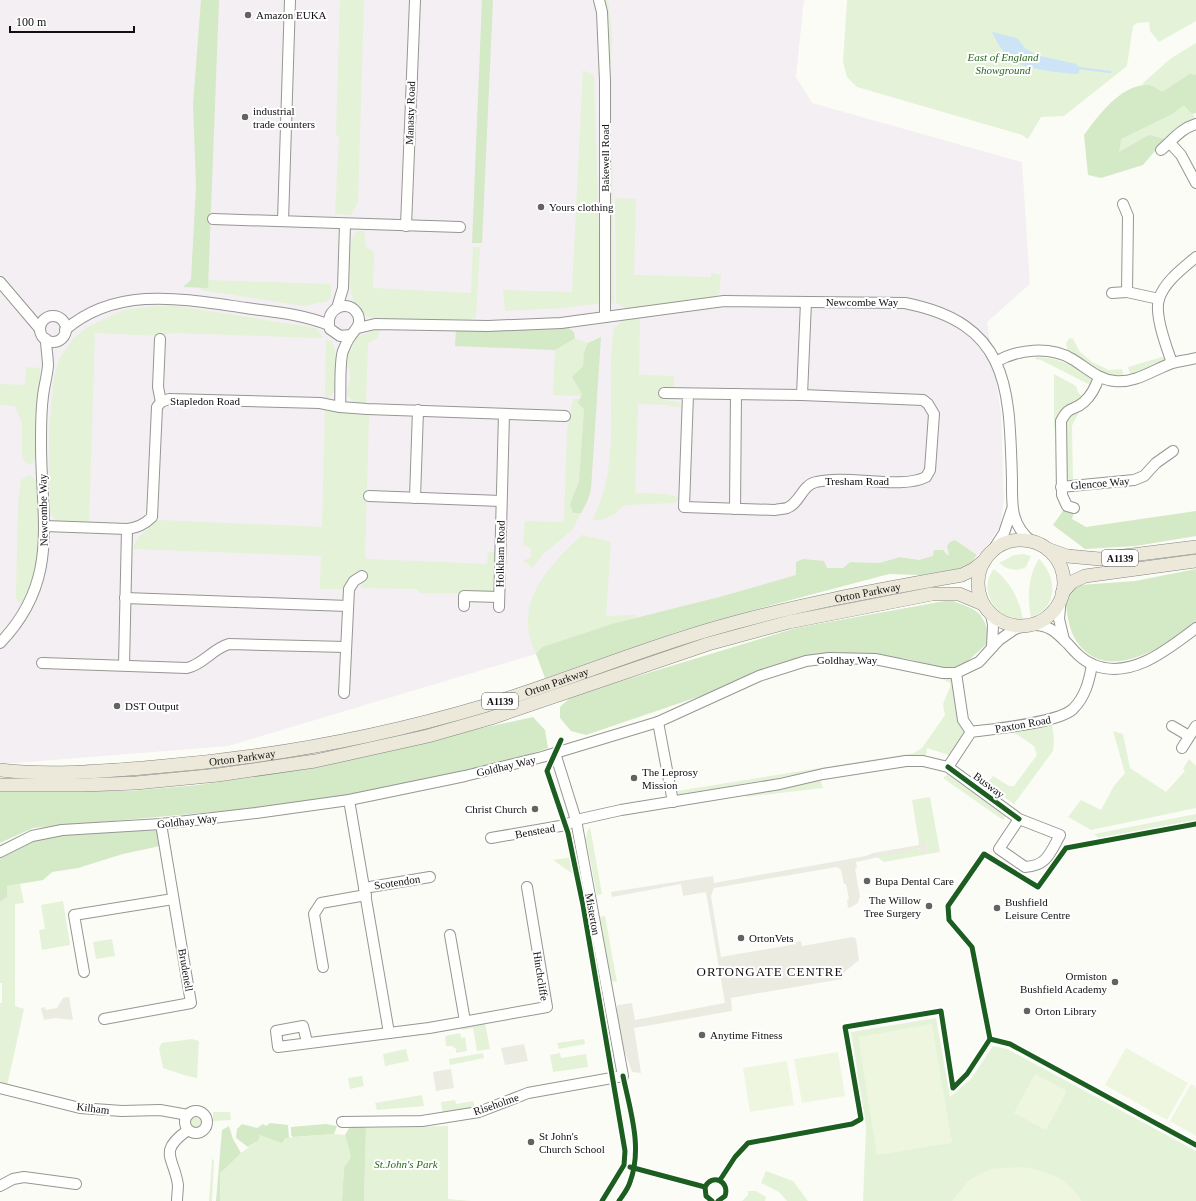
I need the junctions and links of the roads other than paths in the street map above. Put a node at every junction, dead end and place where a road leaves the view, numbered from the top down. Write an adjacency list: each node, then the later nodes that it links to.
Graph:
1 (290, 0): 10 (street)
2 (415, 0): 12 (street, Manasty Road)
3 (599, 0): 28 (street, Bakewell Road)
4 (1196, 124): 5 (street)
5 (1170, 143): 6 (street); 7 (street)
6 (1161, 150)
7 (1196, 183)
8 (1123, 204): 17 (street)
9 (212, 219): 10 (street)
10 (283, 221): 11 (street)
11 (345, 224): 12 (street); 16 (street)
12 (406, 226): 13 (street)
13 (460, 228)
14 (1196, 257): 19 (street)
15 (0, 282): 22 (street)
16 (343, 288): 21 (street); 23 (street)
17 (1127, 292): 18 (street); 19 (street)
18 (1112, 293)
19 (1159, 300): 40 (street)
20 (806, 302): 28 (street, Newcombe Way); 39 (street, Newcombe Way); 46 (street)
21 (334, 310): 23 (street); 27 (street); 31 (street)
22 (25, 311): 25 (street); 30 (street)
23 (355, 312): 29 (street); 33 (street)
24 (86, 315): 26 (street); 27 (street); 32 (street)
25 (48, 317): 26 (street); 30 (street)
26 (59, 317): 32 (street)
27 (310, 317): 31 (street)
28 (605, 317): 29 (street, Newcombe Way)
29 (375, 324): 33 (street)
30 (40, 329): 34 (street)
31 (331, 329): 33 (street); 37 (street)
32 (66, 330): 36 (street)
33 (354, 332): 37 (street)
34 (46, 339): 36 (street); 41 (street, Newcombe Way)
35 (160, 339): 47 (street)
36 (59, 340): 41 (street, Newcombe Way)
37 (342, 353): 48 (street)
38 (1196, 358): 40 (street)
39 (996, 362): 42 (street); 57 (street, Newcombe Way)
40 (1172, 364): 42 (street)
41 (48, 366): 60 (street, Newcombe Way)
42 (1099, 377): 53 (street, Glencoe Way)
43 (664, 393): 44 (street, Tresham Road)
44 (688, 394): 45 (street, Tresham Road); 59 (street, Tresham Road)
45 (736, 394): 46 (street, Tresham Road); 59 (street)
46 (802, 395): 59 (street, Tresham Road)
47 (161, 402): 48 (street, Stapledon Road); 61 (street, Stapledon Road)
48 (340, 406): 49 (street)
49 (418, 410): 50 (street); 55 (street)
50 (504, 414): 51 (street); 56 (street, Holkham Road)
51 (565, 416)
52 (1173, 451): 53 (street, Glencoe Way)
53 (1061, 486): 58 (street, Glencoe Way)
54 (369, 496): 55 (street)
55 (415, 498): 56 (street)
56 (501, 501): 71 (street, Holkham Road)
57 (1012, 508): 62 (street, Newcombe Way); 65 (street, Newcombe Way)
58 (1074, 508)
59 (735, 509)
60 (45, 526): 61 (street, Stapledon Road); 76 (street, Newcombe Way)
61 (127, 529): 69 (street)
62 (1032, 542): 64 (main road); 65 (main road)
63 (1196, 547): 64 (main road, A1139)
64 (1045, 548): 68 (main road)
65 (989, 555): 72 (main road); 92 (main road, Orton Parkway / A1139)
66 (1196, 561): 68 (main road, A1139)
67 (362, 576): 70 (street)
68 (1062, 595): 73 (main road); 75 (street)
69 (125, 598): 70 (street); 80 (street)
70 (348, 606): 77 (street)
71 (464, 606)
72 (987, 609): 73 (main road); 78 (street); 93 (main road, Orton Parkway / A1139)
73 (1028, 625): 75 (street); 78 (street, Goldhay Way)
74 (1196, 628): 81 (street)
75 (1065, 641): 81 (street)
76 (0, 643)
77 (346, 647): 80 (street); 83 (street)
78 (992, 647): 82 (street, Goldhay Way)
79 (42, 663): 80 (street)
80 (124, 665)
81 (1092, 665): 87 (street, Paxton Road)
82 (956, 673): 84 (street, Goldhay Way); 87 (street)
83 (344, 693)
84 (658, 722): 90 (street, Goldhay Way); 95 (street)
85 (1172, 726): 88 (street)
86 (1196, 726): 88 (street)
87 (971, 732): 91 (street)
88 (1189, 736): 89 (street)
89 (1182, 748)
90 (555, 753): 94 (street, Goldhay Way); 97 (street, Misterton)
91 (948, 767): 95 (street, Busway); 96 (street, Busway)
92 (0, 770)
93 (0, 784)
94 (349, 800): 98 (street, Goldhay Way); 103 (street)
95 (673, 802): 97 (street, Benstead)
96 (1019, 819): 96 (street, Busway)
97 (576, 820): 99 (street, Benstead); 112 (street, Misterton)
98 (161, 824): 100 (street, Goldhay Way); 104 (street, Brudenell)
99 (491, 838)
100 (0, 852)
101 (430, 877): 103 (street, Scotendon)
102 (526, 888): 109 (street, Hinchcliffe)
103 (365, 892): 106 (street); 110 (street)
104 (173, 898): 107 (street); 108 (street, Brudenell)
105 (450, 935): 109 (street)
106 (323, 967)
107 (84, 972)
108 (104, 1019)
109 (465, 1021): 110 (street, Hinchcliffe)
110 (389, 1033): 111 (street, Hinchcliffe)
111 (306, 1042)
112 (624, 1076): 115 (street, Riseholme)
113 (0, 1088): 114 (street, Kilham)
114 (188, 1115): 116 (street); 116 (street, Kilham)
115 (342, 1122)
116 (188, 1130): 119 (street)
117 (76, 1184): 118 (street)
118 (0, 1186)
119 (177, 1201)

